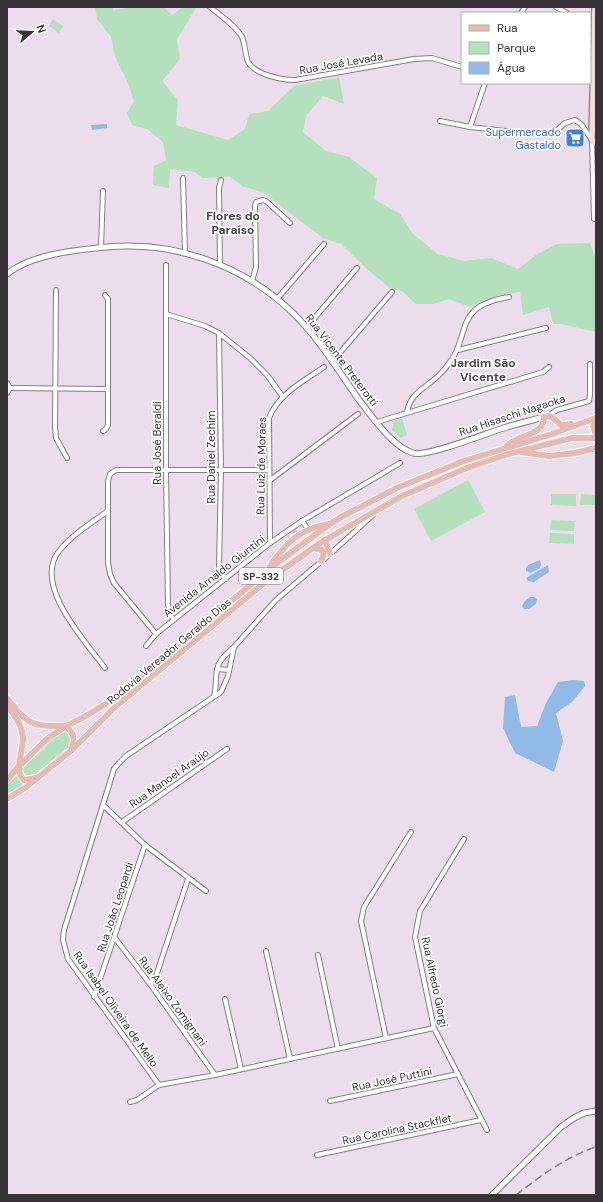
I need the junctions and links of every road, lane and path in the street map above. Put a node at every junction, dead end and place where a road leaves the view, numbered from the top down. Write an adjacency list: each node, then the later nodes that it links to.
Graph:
1 (210, 7): 7 (street, Rua José Levada)
2 (556, 7): 4 (street)
3 (595, 7): 5 (main road)
4 (565, 12)
5 (592, 25): 6 (main road)
6 (592, 41): 11 (main road)
7 (461, 67)
8 (485, 84): 10 (street)
9 (440, 121): 10 (street)
10 (470, 127): 11 (street)
11 (594, 142): 15 (street)
12 (183, 178): 19 (street)
13 (221, 180): 20 (street)
14 (103, 191): 18 (street)
15 (594, 219)
16 (290, 223): 24 (street)
17 (324, 244): 29 (street)
18 (101, 248): 19 (street, Rua Vicente Preterotti); 23 (street, Rua Vicente Preterotti)
19 (185, 253): 20 (street, Rua Vicente Preterotti)
20 (220, 264): 24 (street, Rua Vicente Preterotti)
21 (166, 265): 30 (street, Rua José Beraldi)
22 (357, 268): 31 (street)
23 (7, 274)
24 (252, 280): 29 (street, Rua Vicente Preterotti)
25 (56, 290): 41 (street)
26 (392, 292): 35 (street)
27 (105, 295): 42 (street)
28 (509, 297): 34 (street)
29 (277, 299): 31 (street, Rua Vicente Preterotti)
30 (166, 314): 33 (street); 59 (street, Rua José Beraldi)
31 (306, 328): 35 (street, Rua Vicente Preterotti)
32 (546, 328): 34 (street)
33 (219, 333): 44 (street); 60 (street, Rua Daniel Zechim)
34 (458, 350): 45 (street)
35 (332, 362): 49 (street, Rua Vicente Preterotti)
36 (590, 364): 47 (street, Rua Hisaschi Nagaoka)
37 (324, 367): 44 (street, Rua Luiz de Moraes)
38 (549, 367): 45 (street)
39 (7, 383): 40 (street)
40 (10, 388): 41 (street); 43 (street)
41 (56, 389): 42 (street); 57 (street)
42 (107, 389): 51 (street)
43 (7, 393)
44 (283, 397): 61 (street, Rua Luiz de Moraes)
45 (407, 412): 49 (street)
46 (358, 414): 62 (street)
47 (546, 417): 50 (main road); 53 (main road); 55 (street, Rua Hisaschi Nagaoka)
48 (596, 418): 50 (main road, Rodovia Vereador Geraldo Dias / SP-332); 52 (main road)
49 (377, 422): 55 (street, Rua Vicente Preterotti)
50 (581, 423): 53 (main road, Rodovia Vereador Geraldo Dias / SP-332)
51 (103, 431)
52 (596, 437): 56 (main road, Rodovia Vereador Geraldo Dias / SP-332)
53 (506, 448): 63 (main road, Rodovia Vereador Geraldo Dias / SP-332)
54 (596, 448): 56 (main road)
55 (406, 451)
56 (518, 451): 65 (main road, Rodovia Vereador Geraldo Dias / SP-332)
57 (67, 458)
58 (400, 463): 67 (street, Avenida Arnaldo Giuntini)
59 (166, 470): 60 (street); 64 (street); 80 (street, Rua José Beraldi)
60 (221, 470): 61 (street); 79 (street, Rua Daniel Zechim)
61 (269, 470): 62 (street, Rua Luiz de Moraes)
62 (269, 481): 74 (street, Rua Luiz de Moraes)
63 (361, 507): 66 (main road, Rodovia Vereador Geraldo Dias / SP-332); 68 (main road)
64 (108, 511): 81 (street); 84 (street)
65 (376, 511): 68 (main road, Rodovia Vereador Geraldo Dias / SP-332); 76 (street)
66 (336, 520): 69 (main road, Rodovia Vereador Geraldo Dias / SP-332); 72 (main road)
67 (302, 521): 70 (street); 71 (street, Avenida Arnaldo Giuntini)
68 (356, 523): 72 (main road, Rodovia Vereador Geraldo Dias / SP-332)
69 (330, 524): 70 (main road); 78 (main road, Rodovia Vereador Geraldo Dias / SP-332)
70 (308, 529): 71 (main road)
71 (295, 532): 74 (street, Avenida Arnaldo Giuntini); 78 (main road)
72 (338, 533): 73 (main road, Rodovia Vereador Geraldo Dias / SP-332)
73 (325, 540): 75 (main road, Rodovia Vereador Geraldo Dias / SP-332); 76 (main road)
74 (270, 543): 79 (street, Avenida Arnaldo Giuntini)
75 (312, 548): 77 (main road); 93 (main road, Rodovia Vereador Geraldo Dias / SP-332)
76 (330, 554): 77 (street)
77 (321, 561): 83 (street)
78 (266, 572): 90 (main road, Rodovia Vereador Geraldo Dias / SP-332)
79 (226, 579): 80 (street, Avenida Arnaldo Giuntini)
80 (174, 620): 81 (street, Avenida Arnaldo Giuntini)
81 (156, 634): 82 (street, Avenida Arnaldo Giuntini)
82 (146, 646)
83 (234, 647): 85 (street); 86 (street, Rua Isabel Oliveira de Mello)
84 (105, 668)
85 (217, 669): 86 (street); 87 (street)
86 (229, 670): 87 (street, Rua Isabel Oliveira de Mello)
87 (214, 696): 98 (street, Rua Isabel Oliveira de Mello)
88 (7, 698): 90 (main road)
89 (7, 706): 91 (main road)
90 (66, 726): 93 (main road); 94 (main road, Rodovia Vereador Geraldo Dias / SP-332)
91 (23, 744): 94 (main road); 96 (main road)
92 (227, 749): 99 (street, Rua Manoel Araújo)
93 (72, 750): 95 (main road, Rodovia Vereador Geraldo Dias / SP-332)
94 (19, 766): 95 (main road); 96 (main road, Rodovia Vereador Geraldo Dias / SP-332)
95 (37, 778): 97 (main road, Rodovia Vereador Geraldo Dias / SP-332)
96 (7, 780)
97 (7, 799)
98 (103, 805): 99 (street); 109 (street, Rua Isabel Oliveira de Mello)
99 (122, 822): 102 (street)
100 (411, 832): 112 (street)
101 (464, 839): 111 (street, Rua Alfredo Giorgi)
102 (145, 845): 103 (street); 105 (street, Rua João Leopardi)
103 (188, 879): 104 (street); 108 (street)
104 (206, 891)
105 (115, 938): 108 (street, Rua Aleixo Zomignani); 109 (street, Rua João Leopardi)
106 (266, 951): 114 (street)
107 (318, 955): 113 (street)
108 (150, 984): 117 (street, Rua Aleixo Zomignani)
109 (94, 997): 118 (street, Rua Isabel Oliveira de Mello)
110 (225, 999): 115 (street)
111 (434, 1028): 112 (street); 116 (street, Rua Alfredo Giorgi)
112 (386, 1038): 113 (street)
113 (338, 1049): 114 (street)
114 (290, 1059): 115 (street)
115 (242, 1069): 117 (street)
116 (458, 1074): 119 (street, Rua José Puttini); 122 (street, Rua Alfredo Giorgi)
117 (215, 1075): 118 (street)
118 (159, 1085): 120 (street)
119 (330, 1101)
120 (130, 1102)
121 (596, 1111): 125 (street)
122 (482, 1120): 123 (street, Rua Alfredo Giorgi); 124 (street, Rua Carolina Stackflet)
123 (487, 1130)
124 (317, 1155)
125 (492, 1195)

